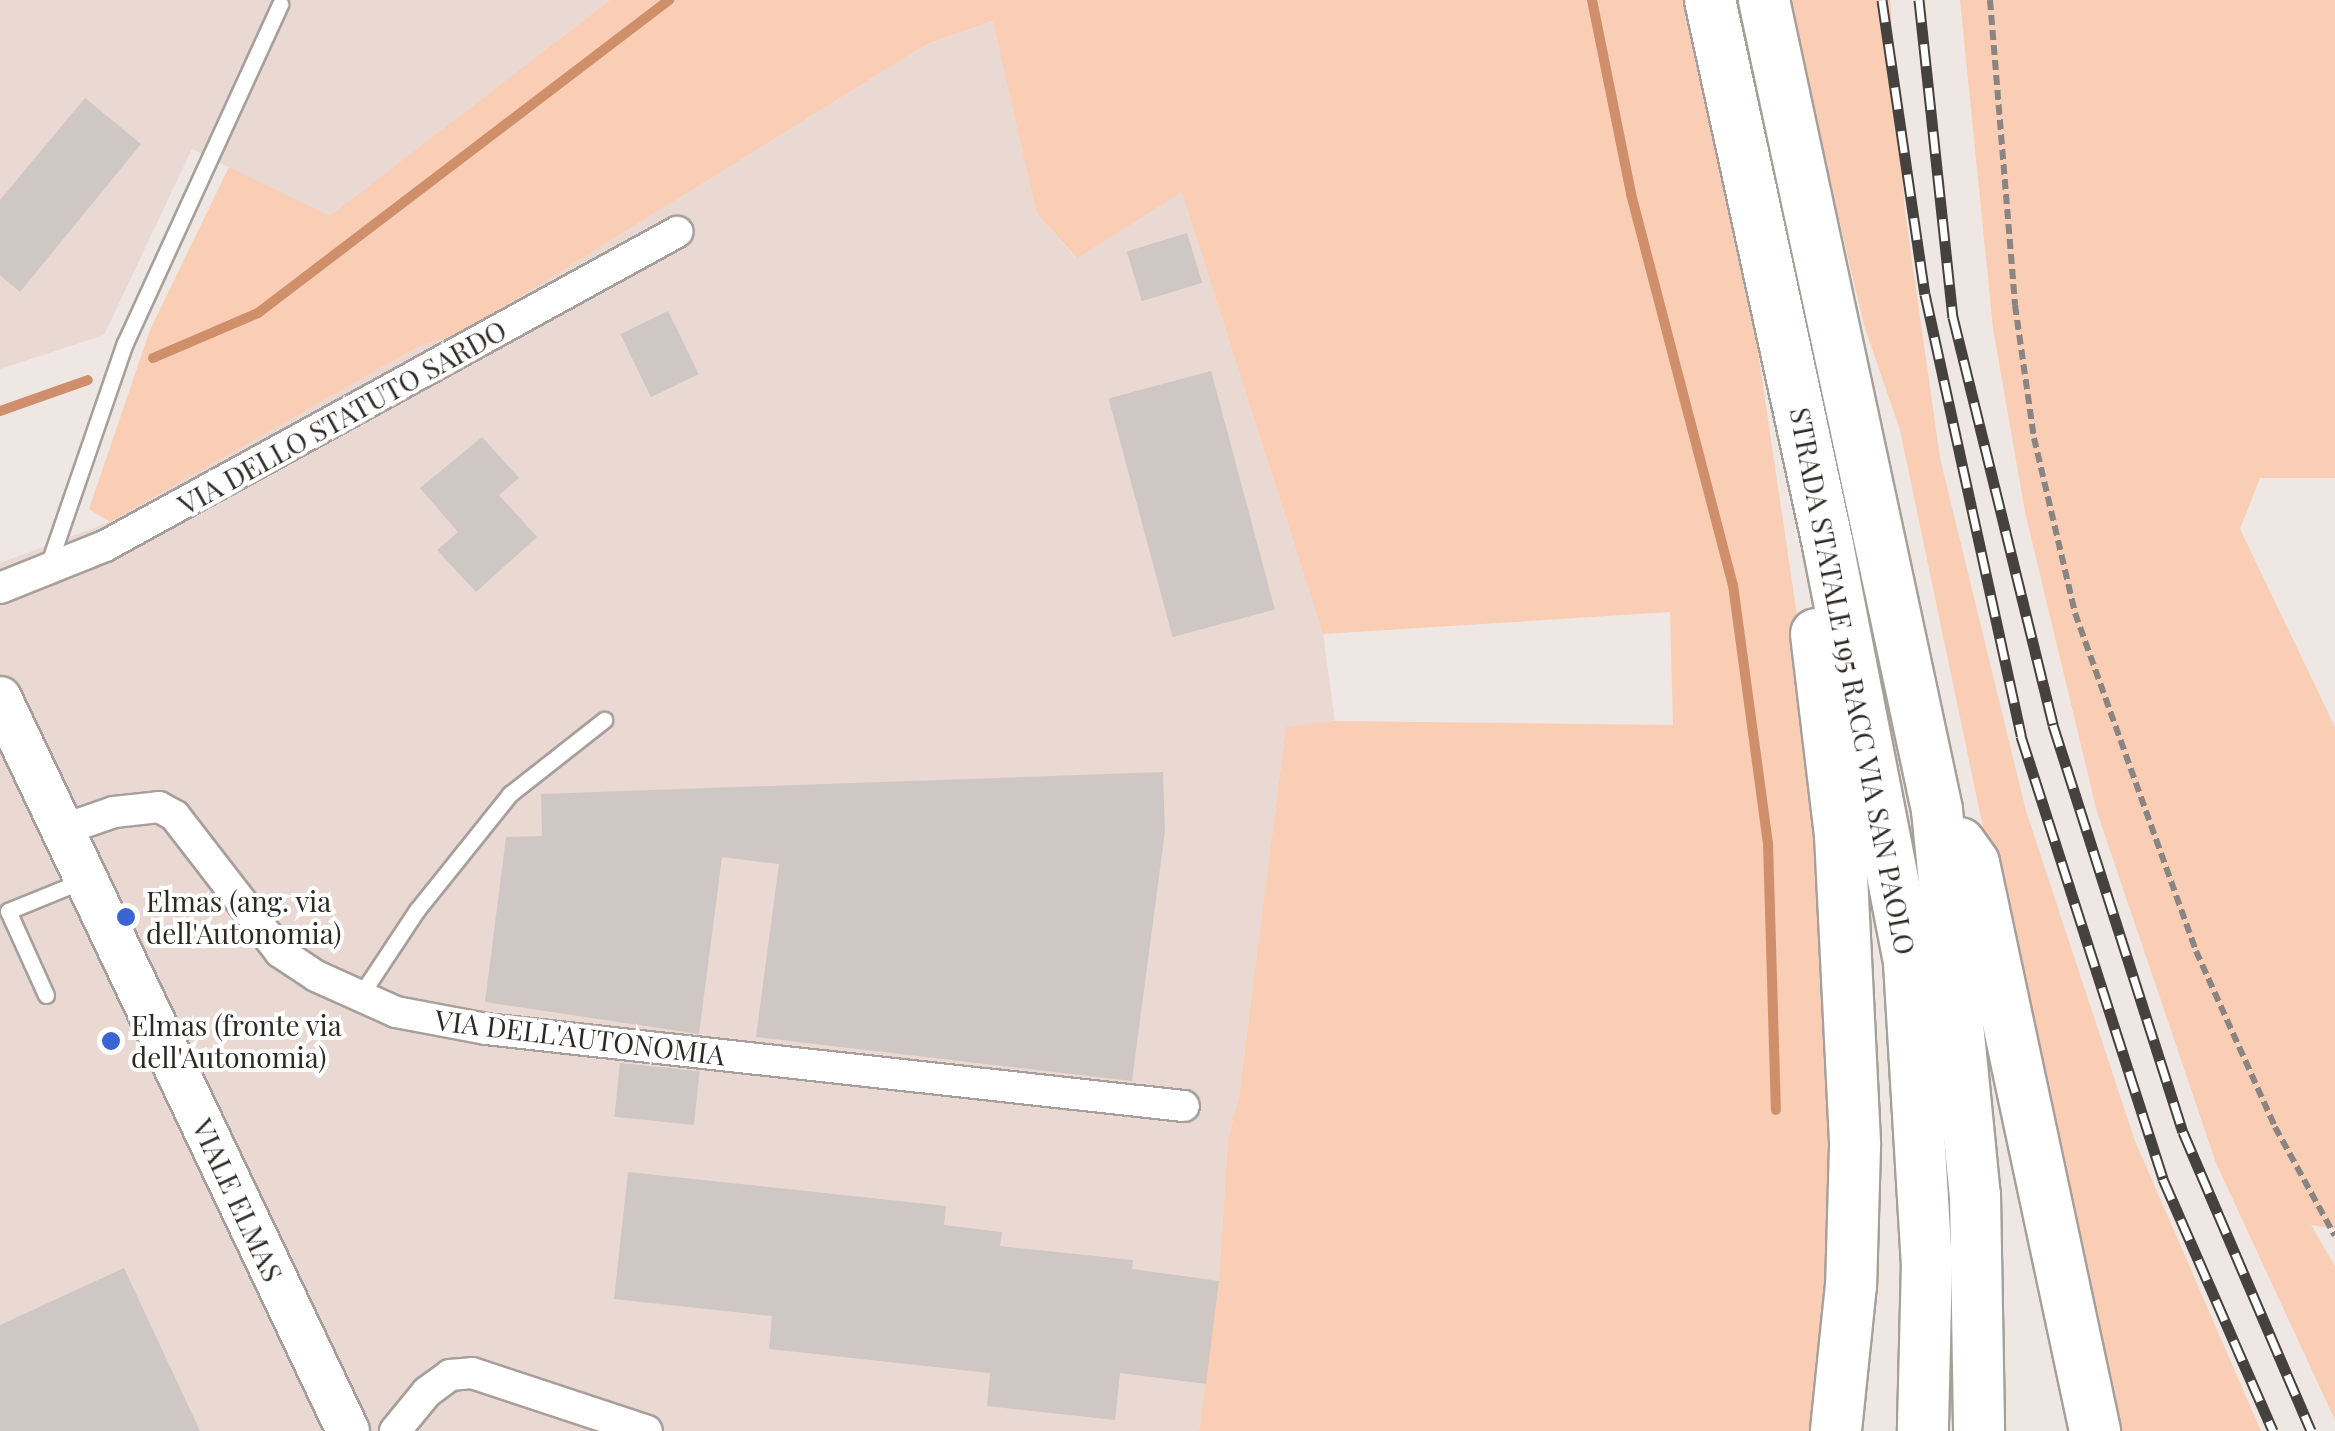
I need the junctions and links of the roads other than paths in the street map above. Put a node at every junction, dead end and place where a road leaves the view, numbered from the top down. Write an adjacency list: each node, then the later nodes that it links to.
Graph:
1 (1710, 0): 5 (highway, STRADA STATALE 195 RACC VIA SAN PAOLO)
2 (1764, 0): 10 (highway, STRADA STATALE 195 RACC VIA SAN PAOLO)
3 (280, 4): 6 (lane)
4 (677, 232): 6 (street, VIA DELLO STATUTO SARDO)
5 (1828, 545): 21 (highway); 22 (highway, STRADA STATALE 195 RACC VIA SAN PAOLO)
6 (46, 572): 7 (street, VIA DELLO STATUTO SARDO)
7 (0, 588)
8 (5, 716): 11 (main road, VIALE ELMAS)
9 (604, 720): 16 (lane)
10 (1936, 810): 23 (highway, STRADA STATALE 195 RACC VIA SAN PAOLO); 24 (highway)
11 (62, 830): 12 (main road, VIALE ELMAS); 16 (street, VIA DELL'AUTONOMIA)
12 (86, 879): 14 (lane); 18 (main road, VIALE ELMAS)
13 (0, 895): 14 (lane)
14 (8, 911): 15 (lane)
15 (46, 995)
16 (360, 996): 17 (street, VIA DELL'AUTONOMIA)
17 (1184, 1106)
18 (348, 1431)
19 (395, 1431): 20 (street)
20 (647, 1431)
21 (1836, 1431)
22 (1924, 1431)
23 (1979, 1431)
24 (2095, 1431)

